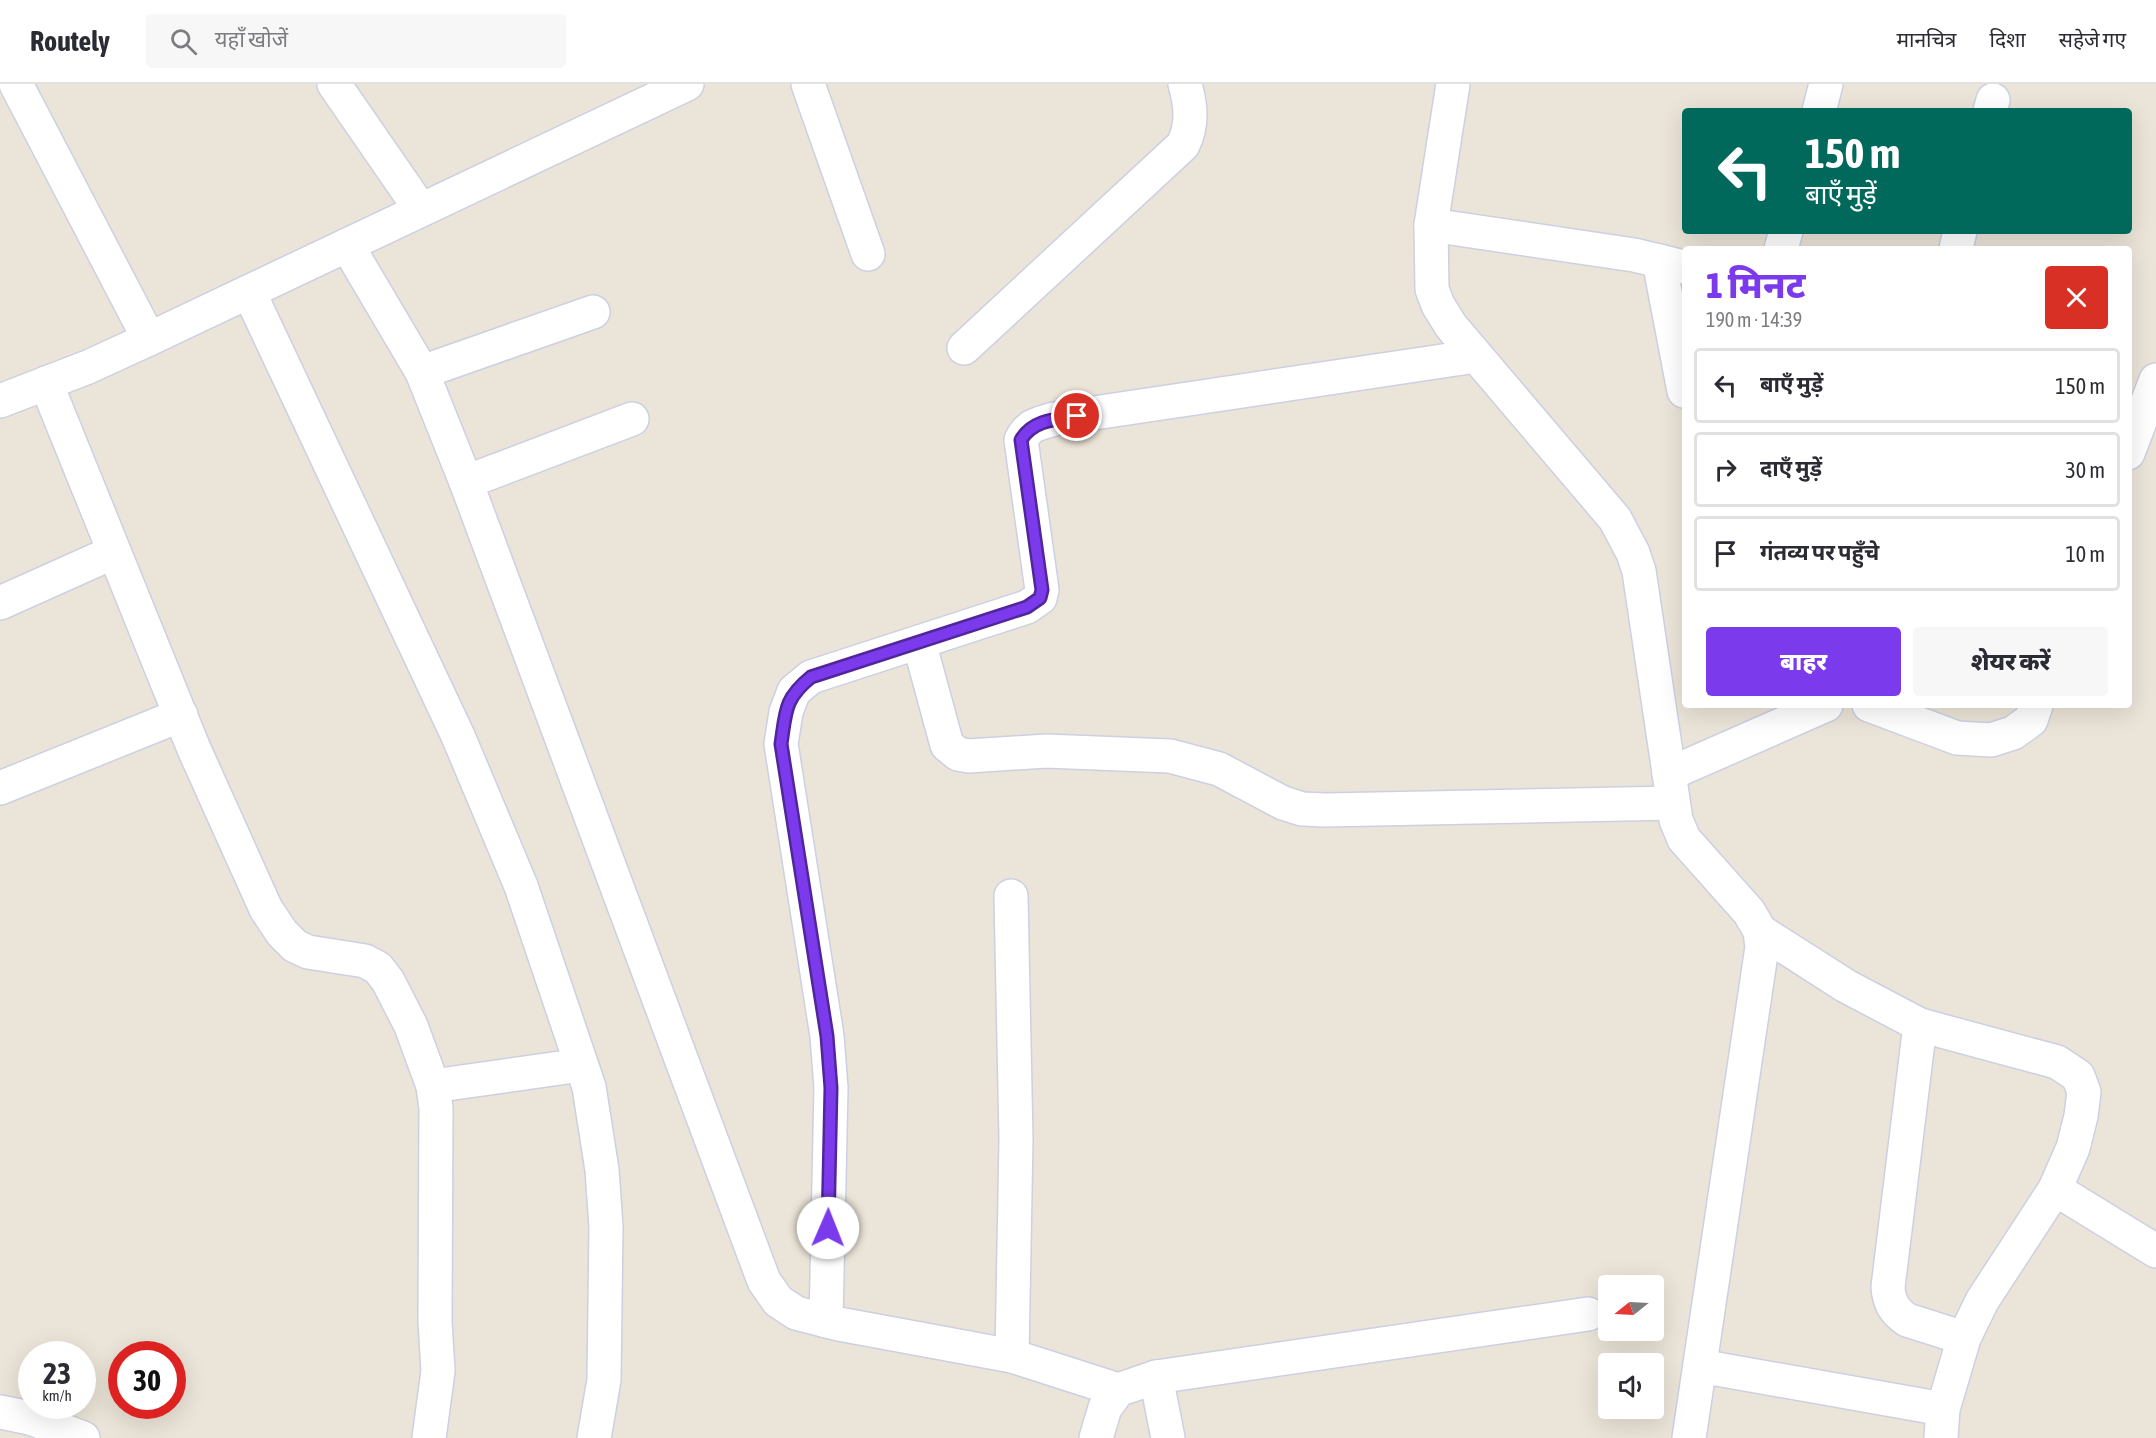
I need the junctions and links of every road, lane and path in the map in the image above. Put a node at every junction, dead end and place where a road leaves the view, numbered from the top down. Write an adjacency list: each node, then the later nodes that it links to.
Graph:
1 (16, 84): 16 (street)
2 (687, 84): 9 (street)
3 (808, 84): 12 (street)
4 (1185, 84): 17 (street)
5 (1453, 84): 10 (street)
6 (1826, 84): 8 (street)
7 (339, 86): 9 (street)
8 (1820, 108)
9 (421, 210): 11 (street)
10 (1431, 225): 13 (street); 18 (street)
11 (347, 245): 14 (street); 20 (street)
12 (868, 254)
13 (1672, 264): 19 (street)
14 (249, 292): 16 (street); 39 (street)
15 (593, 312): 20 (street)
16 (149, 339): 22 (street)
17 (964, 348)
18 (1476, 356): 29 (street); 35 (street)
19 (1682, 370)
20 (422, 372): 26 (street)
21 (2156, 380): 25 (street)
22 (46, 383): 23 (street); 27 (street)
23 (0, 401)
24 (632, 418): 26 (street)
25 (2132, 443)
26 (466, 482): 44 (street)
27 (114, 552): 28 (street); 33 (street)
28 (0, 603)
29 (919, 642): 35 (street); 44 (street)
30 (1820, 708): 35 (street)
31 (1877, 708): 32 (street)
32 (2035, 708)
33 (181, 715): 34 (street); 40 (street)
34 (0, 788)
35 (1671, 789): 37 (street)
36 (1011, 896): 46 (street)
37 (1760, 931): 38 (street); 47 (street)
38 (1920, 1025): 41 (street); 45 (street)
39 (581, 1065): 40 (street); 54 (street)
40 (434, 1086): 53 (street)
41 (2055, 1189): 42 (street); 45 (street)
42 (2156, 1251)
43 (1588, 1314): 48 (street)
44 (826, 1321): 46 (street)
45 (1964, 1338): 51 (street)
46 (1012, 1356): 49 (street)
47 (1700, 1366): 51 (street); 57 (street)
48 (1156, 1377): 49 (street); 56 (street)
49 (1118, 1390): 55 (street)
50 (0, 1412): 52 (street)
51 (1942, 1424)
52 (83, 1438)
53 (429, 1438)
54 (594, 1438)
55 (1096, 1438)
56 (1168, 1438)
57 (1689, 1438)

